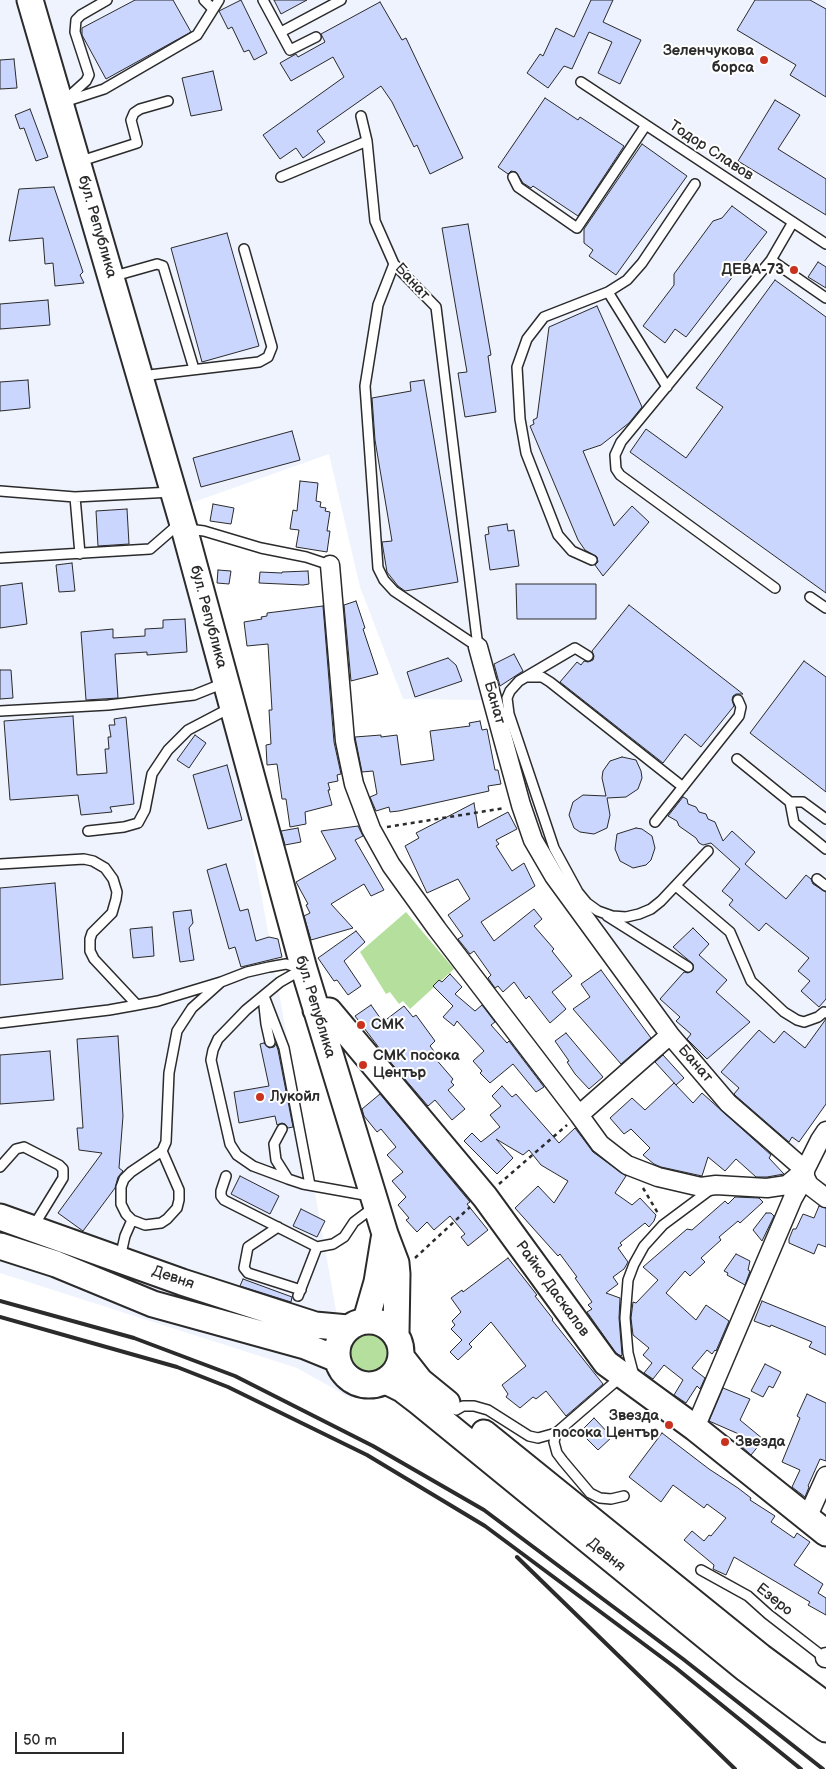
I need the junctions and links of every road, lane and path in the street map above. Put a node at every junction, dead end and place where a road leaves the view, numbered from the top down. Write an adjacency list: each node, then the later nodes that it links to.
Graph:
1 (30, 0): 13 (street, бул. Република)
2 (107, 0): 13 (lane)
3 (204, 0): 8 (lane)
4 (210, 0): 8 (lane)
5 (219, 0): 8 (lane)
6 (263, 0): 9 (lane)
7 (341, 0): 9 (lane)
8 (213, 9): 13 (lane)
9 (281, 32): 10 (lane)
10 (316, 37)
11 (581, 82): 15 (lane, Тодор Славов)
12 (168, 101): 17 (lane)
13 (61, 103): 17 (street, бул. Република)
14 (361, 116): 16 (lane, Банат)
15 (646, 125): 19 (lane); 21 (lane, Тодор Славов)
16 (367, 141): 18 (lane); 25 (lane, Банат)
17 (78, 162): 26 (street, бул. Република)
18 (281, 177)
19 (513, 177)
20 (695, 184): 27 (lane)
21 (794, 222): 22 (lane, Тодор Славов); 24 (lane)
22 (826, 244)
23 (244, 248): 29 (lane)
24 (771, 260): 28 (lane); 31 (lane)
25 (394, 264): 43 (lane, Банат); 43 (lane)
26 (111, 277): 29 (lane); 30 (street, бул. Република)
27 (608, 292): 31 (lane); 38 (lane)
28 (826, 298)
29 (194, 370): 30 (lane)
30 (140, 376): 33 (street, бул. Република)
31 (667, 387): 40 (lane)
32 (0, 490): 34 (lane)
33 (173, 492): 34 (lane); 35 (street, бул. Република)
34 (75, 497): 36 (lane)
35 (183, 525): 36 (lane); 39 (lane); 46 (street, бул. Република)
36 (80, 554): 37 (lane)
37 (0, 558)
38 (592, 560)
39 (330, 566): 56 (street)
40 (775, 588)
41 (810, 597): 42 (lane)
42 (826, 608)
43 (478, 647): 53 (street, Банат)
44 (588, 656): 45 (lane)
45 (524, 678): 51 (lane); 64 (lane)
46 (226, 682): 48 (street, бул. Република); 49 (lane)
47 (738, 700): 51 (lane)
48 (232, 707): 57 (lane); 66 (street, бул. Република)
49 (0, 711)
50 (737, 759): 52 (lane)
51 (683, 787): 55 (lane)
52 (790, 802): 54 (lane); 58 (lane)
53 (521, 805): 56 (path); 73 (street, Банат)
54 (826, 819)
55 (655, 822)
56 (371, 829): 75 (street)
57 (88, 832)
58 (826, 849)
59 (708, 852): 62 (lane)
60 (0, 864): 69 (lane)
61 (817, 879): 63 (lane)
62 (676, 886): 64 (lane); 71 (lane)
63 (826, 886)
64 (598, 911): 65 (lane)
65 (688, 967)
66 (304, 969): 67 (lane); 68 (lane); 70 (street, бул. Република)
67 (221, 982): 69 (lane); 78 (lane)
68 (264, 996): 74 (lane); 83 (lane); 84 (lane)
69 (137, 1005): 72 (lane)
70 (316, 1010): 86 (street, Райко Даскалов); 88 (street, бул. Република)
71 (825, 1011)
72 (0, 1023)
73 (670, 1035): 75 (street); 81 (street, Банат)
74 (270, 1042)
75 (580, 1115): 80 (street); 86 (path)
76 (282, 1129): 83 (lane)
77 (826, 1131): 81 (street)
78 (162, 1151): 90 (lane); 90 (lane)
79 (0, 1167): 93 (lane)
80 (639, 1170): 85 (street); 91 (path)
81 (805, 1173): 85 (street); 87 (street, Банат); 106 (street)
82 (226, 1176): 92 (lane)
83 (288, 1179): 84 (lane)
84 (310, 1185): 88 (lane)
85 (716, 1185): 91 (lane)
86 (485, 1197): 98 (path); 104 (street, Райко Даскалов)
87 (826, 1198)
88 (375, 1201): 94 (street, бул. Република); 96 (lane)
89 (0, 1217): 93 (street, Девня)
90 (132, 1220): 97 (lane)
91 (662, 1226): 104 (lane)
92 (278, 1227): 96 (lane); 96 (lane)
93 (32, 1228): 97 (street, Девня)
94 (384, 1234): 98 (street, бул. Република); 99 (street, бул. Република)
95 (0, 1246): 102 (street, Девня)
96 (317, 1247)
97 (120, 1258): 99 (street, Девня)
98 (396, 1267): 100 (street, бул. Република)
99 (357, 1324): 100 (street); 102 (street)
100 (396, 1333): 101 (street)
101 (402, 1358): 103 (street); 105 (street, Девня)
102 (337, 1359): 103 (street)
103 (386, 1381): 114 (street, Девня)
104 (630, 1381): 106 (street, Райко Даскалов); 107 (lane)
105 (456, 1410): 107 (lane); 113 (street, Девня)
106 (695, 1428): 110 (street, Райко Даскалов)
107 (556, 1433): 109 (lane)
108 (826, 1476): 110 (street)
109 (624, 1496)
110 (816, 1525)
111 (701, 1570): 112 (lane, Езеро)
112 (826, 1658)
113 (826, 1705)
114 (826, 1729)

